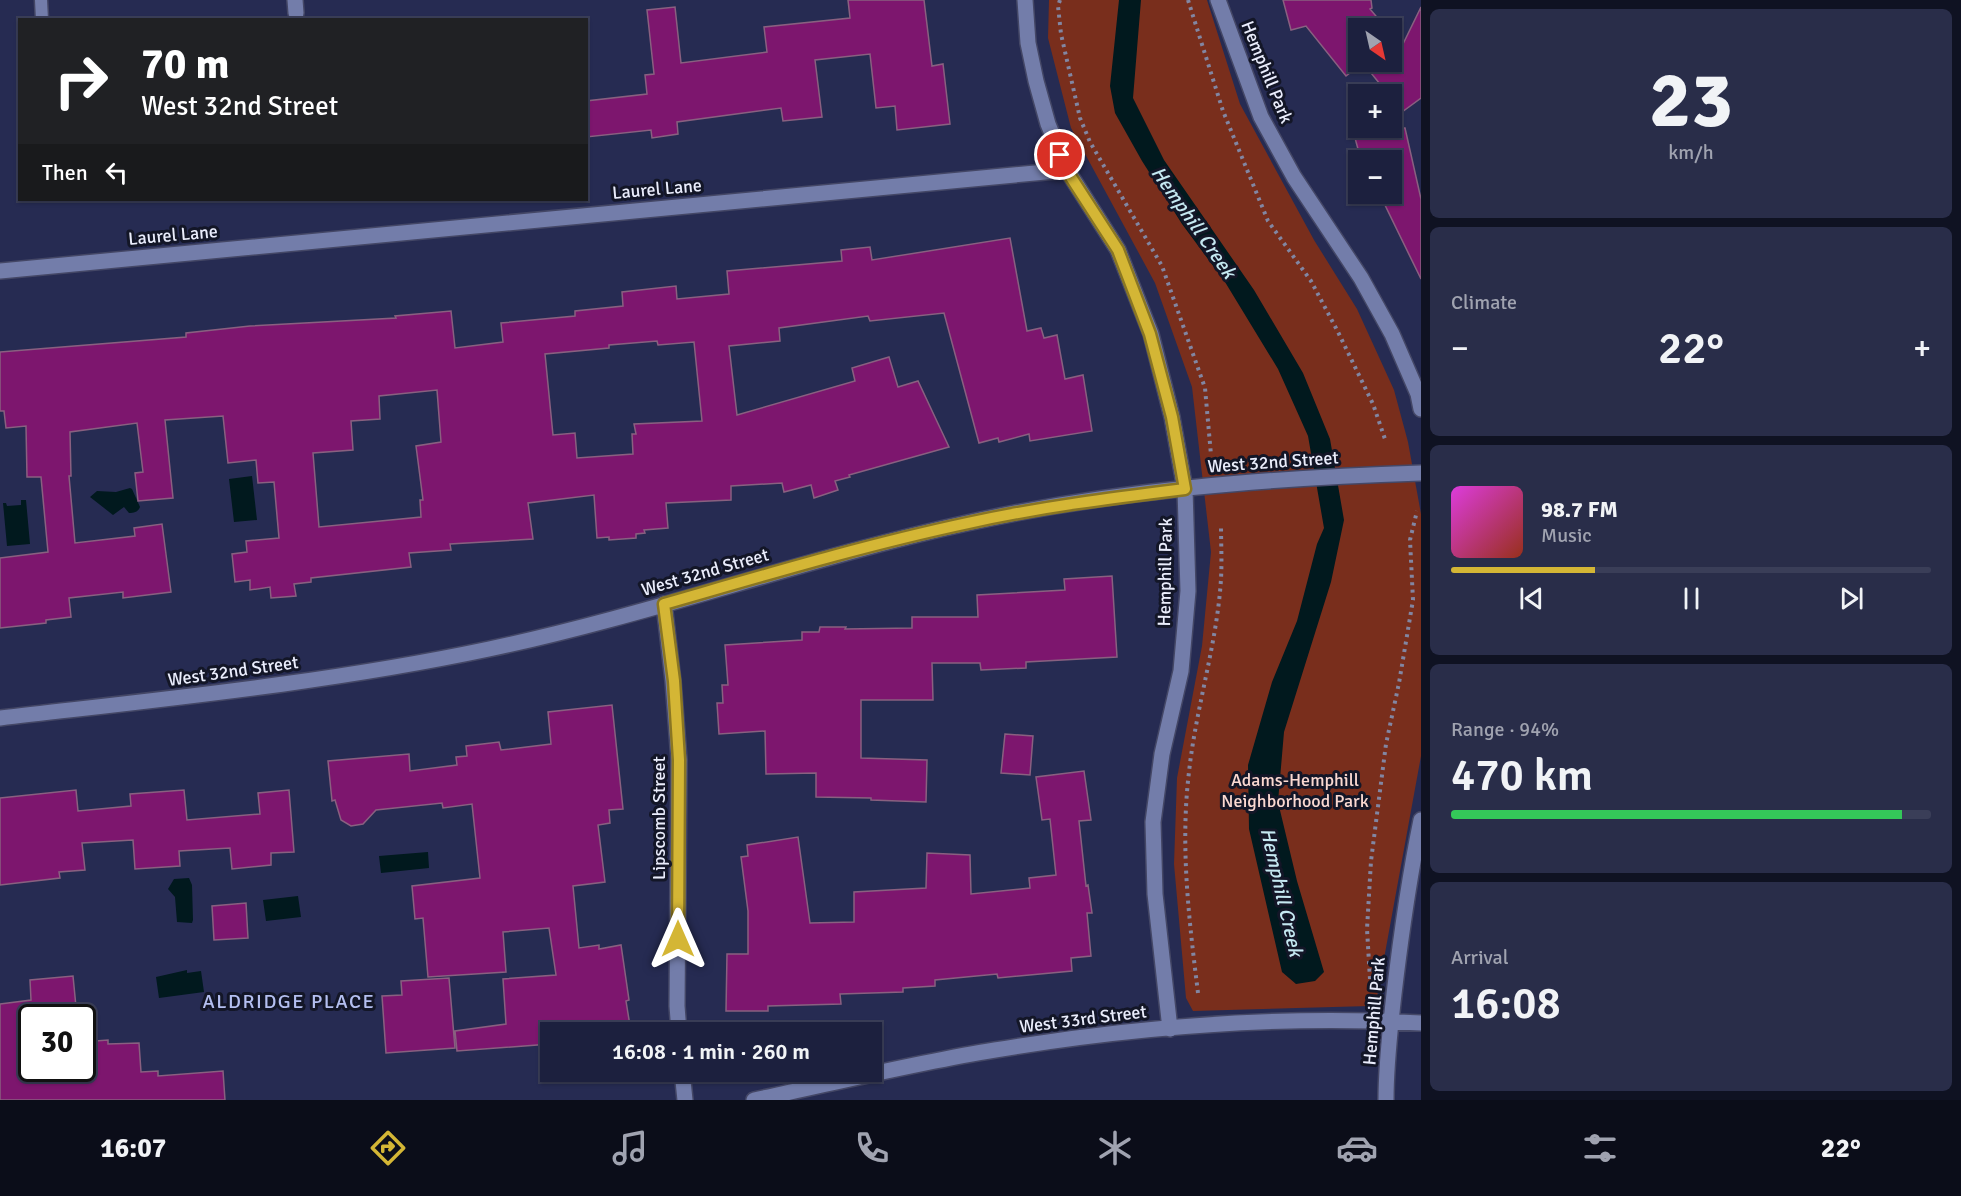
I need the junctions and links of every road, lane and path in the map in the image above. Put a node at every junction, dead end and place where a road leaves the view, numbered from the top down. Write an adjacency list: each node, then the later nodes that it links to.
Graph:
1 (41, 0): 6 (lane)
2 (1025, 0): 7 (street, Hemphill Park)
3 (1060, 0): 11 (path)
4 (1188, 0): 10 (path)
5 (1218, 0): 9 (street, Hemphill Park)
6 (42, 18)
7 (1067, 171): 8 (street, Laurel Lane); 13 (street, Hemphill Park)
8 (0, 271)
9 (1421, 409)
10 (1386, 442)
11 (1211, 455)
12 (1421, 473): 13 (street, West 32nd Street)
13 (1185, 489): 16 (street, West 32nd Street); 24 (street, Hemphill Park)
14 (1417, 511): 19 (path)
15 (1221, 524): 20 (path)
16 (664, 604): 17 (street, West 32nd Street); 22 (street, Lipscomb Street)
17 (0, 718)
18 (1421, 820): 21 (street, Hemphill Park)
19 (1371, 986)
20 (1198, 993)
21 (1391, 1021): 23 (street, West 33rd Street); 24 (street, West 33rd Street); 28 (street, Hemphill Park)
22 (678, 1022)
23 (1421, 1023)
24 (1170, 1029): 27 (street, West 33rd Street)
25 (683, 1082): 26 (street)
26 (685, 1100)
27 (754, 1100)
28 (1386, 1100)

